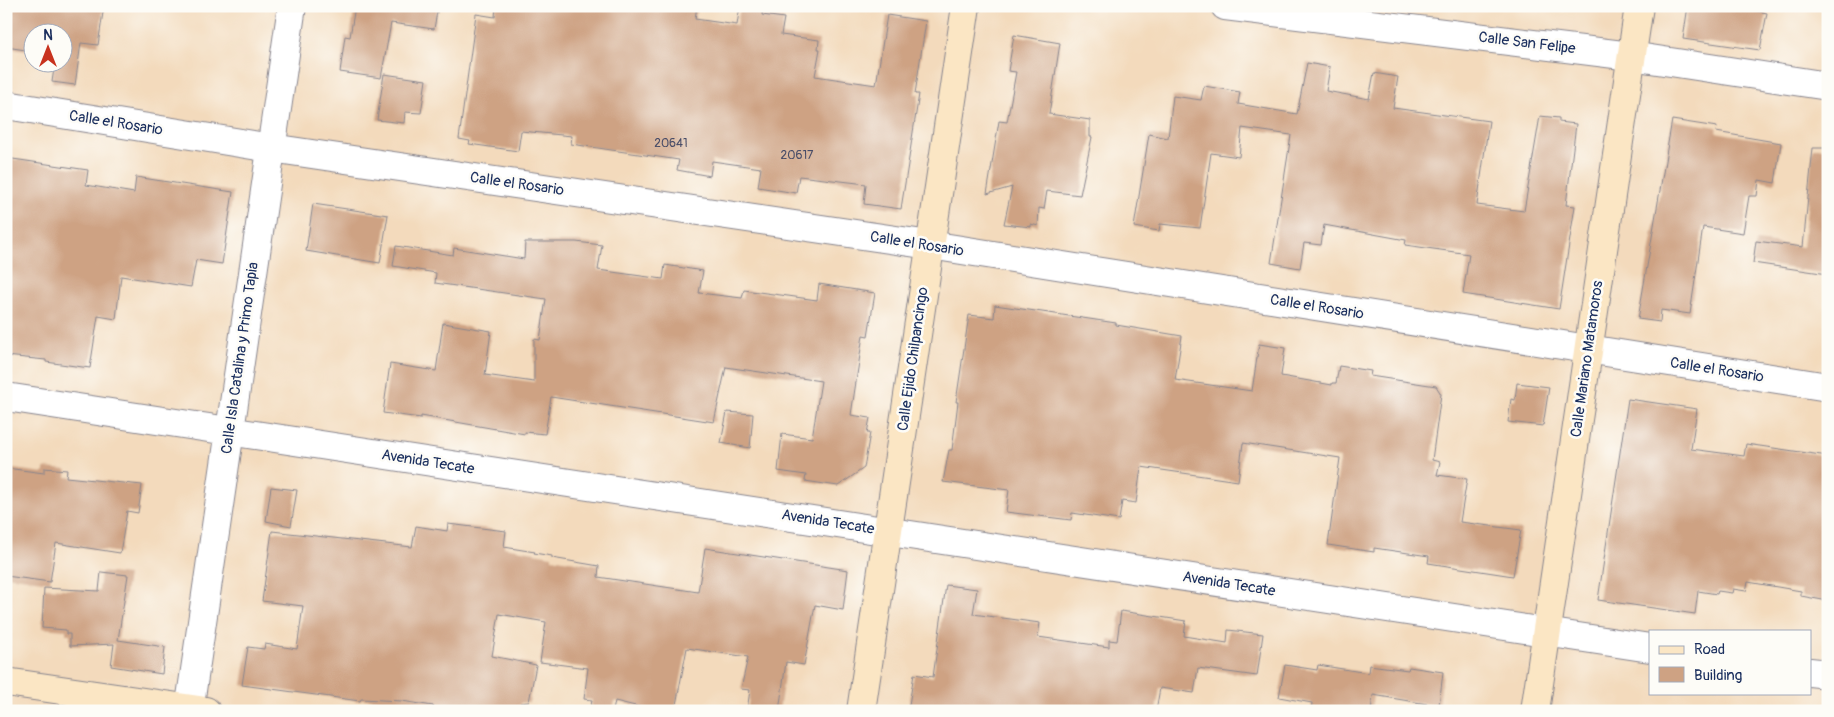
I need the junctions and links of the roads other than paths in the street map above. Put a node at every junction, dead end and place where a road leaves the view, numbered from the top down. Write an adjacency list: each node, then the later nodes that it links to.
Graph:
1 (292, 6): 8 (street, Calle Isla Catalina y Primo Tapia)
2 (966, 6): 9 (street, Calle Ejido Chilpancingo)
3 (1225, 6): 5 (street, Calle San Felipe)
4 (1639, 6): 5 (street, Calle Mariano Matamoros)
5 (1631, 56): 6 (street, Calle San Felipe); 10 (street, Calle Mariano Matamoros)
6 (1828, 86)
7 (6, 105): 8 (street, Calle el Rosario)
8 (271, 148): 9 (street, Calle el Rosario); 13 (street, Calle Isla Catalina y Primo Tapia)
9 (930, 246): 10 (street, Calle el Rosario); 14 (street, Calle Ejido Chilpancingo)
10 (1588, 350): 11 (street, Calle el Rosario); 15 (street, Calle Mariano Matamoros)
11 (1828, 387)
12 (6, 397): 13 (street, Avenida Tecate)
13 (229, 432): 14 (street, Avenida Tecate); 20 (street, Calle Isla Catalina y Primo Tapia)
14 (888, 531): 15 (street, Avenida Tecate); 21 (street, Calle Ejido Chilpancingo)
15 (1546, 633): 16 (street, Avenida Tecate); 22 (street, Calle Mariano Matamoros)
16 (1649, 648)
17 (1812, 672): 18 (street)
18 (1828, 674)
19 (6, 682): 20 (street)
20 (195, 710)
21 (861, 711)
22 (1534, 711)

